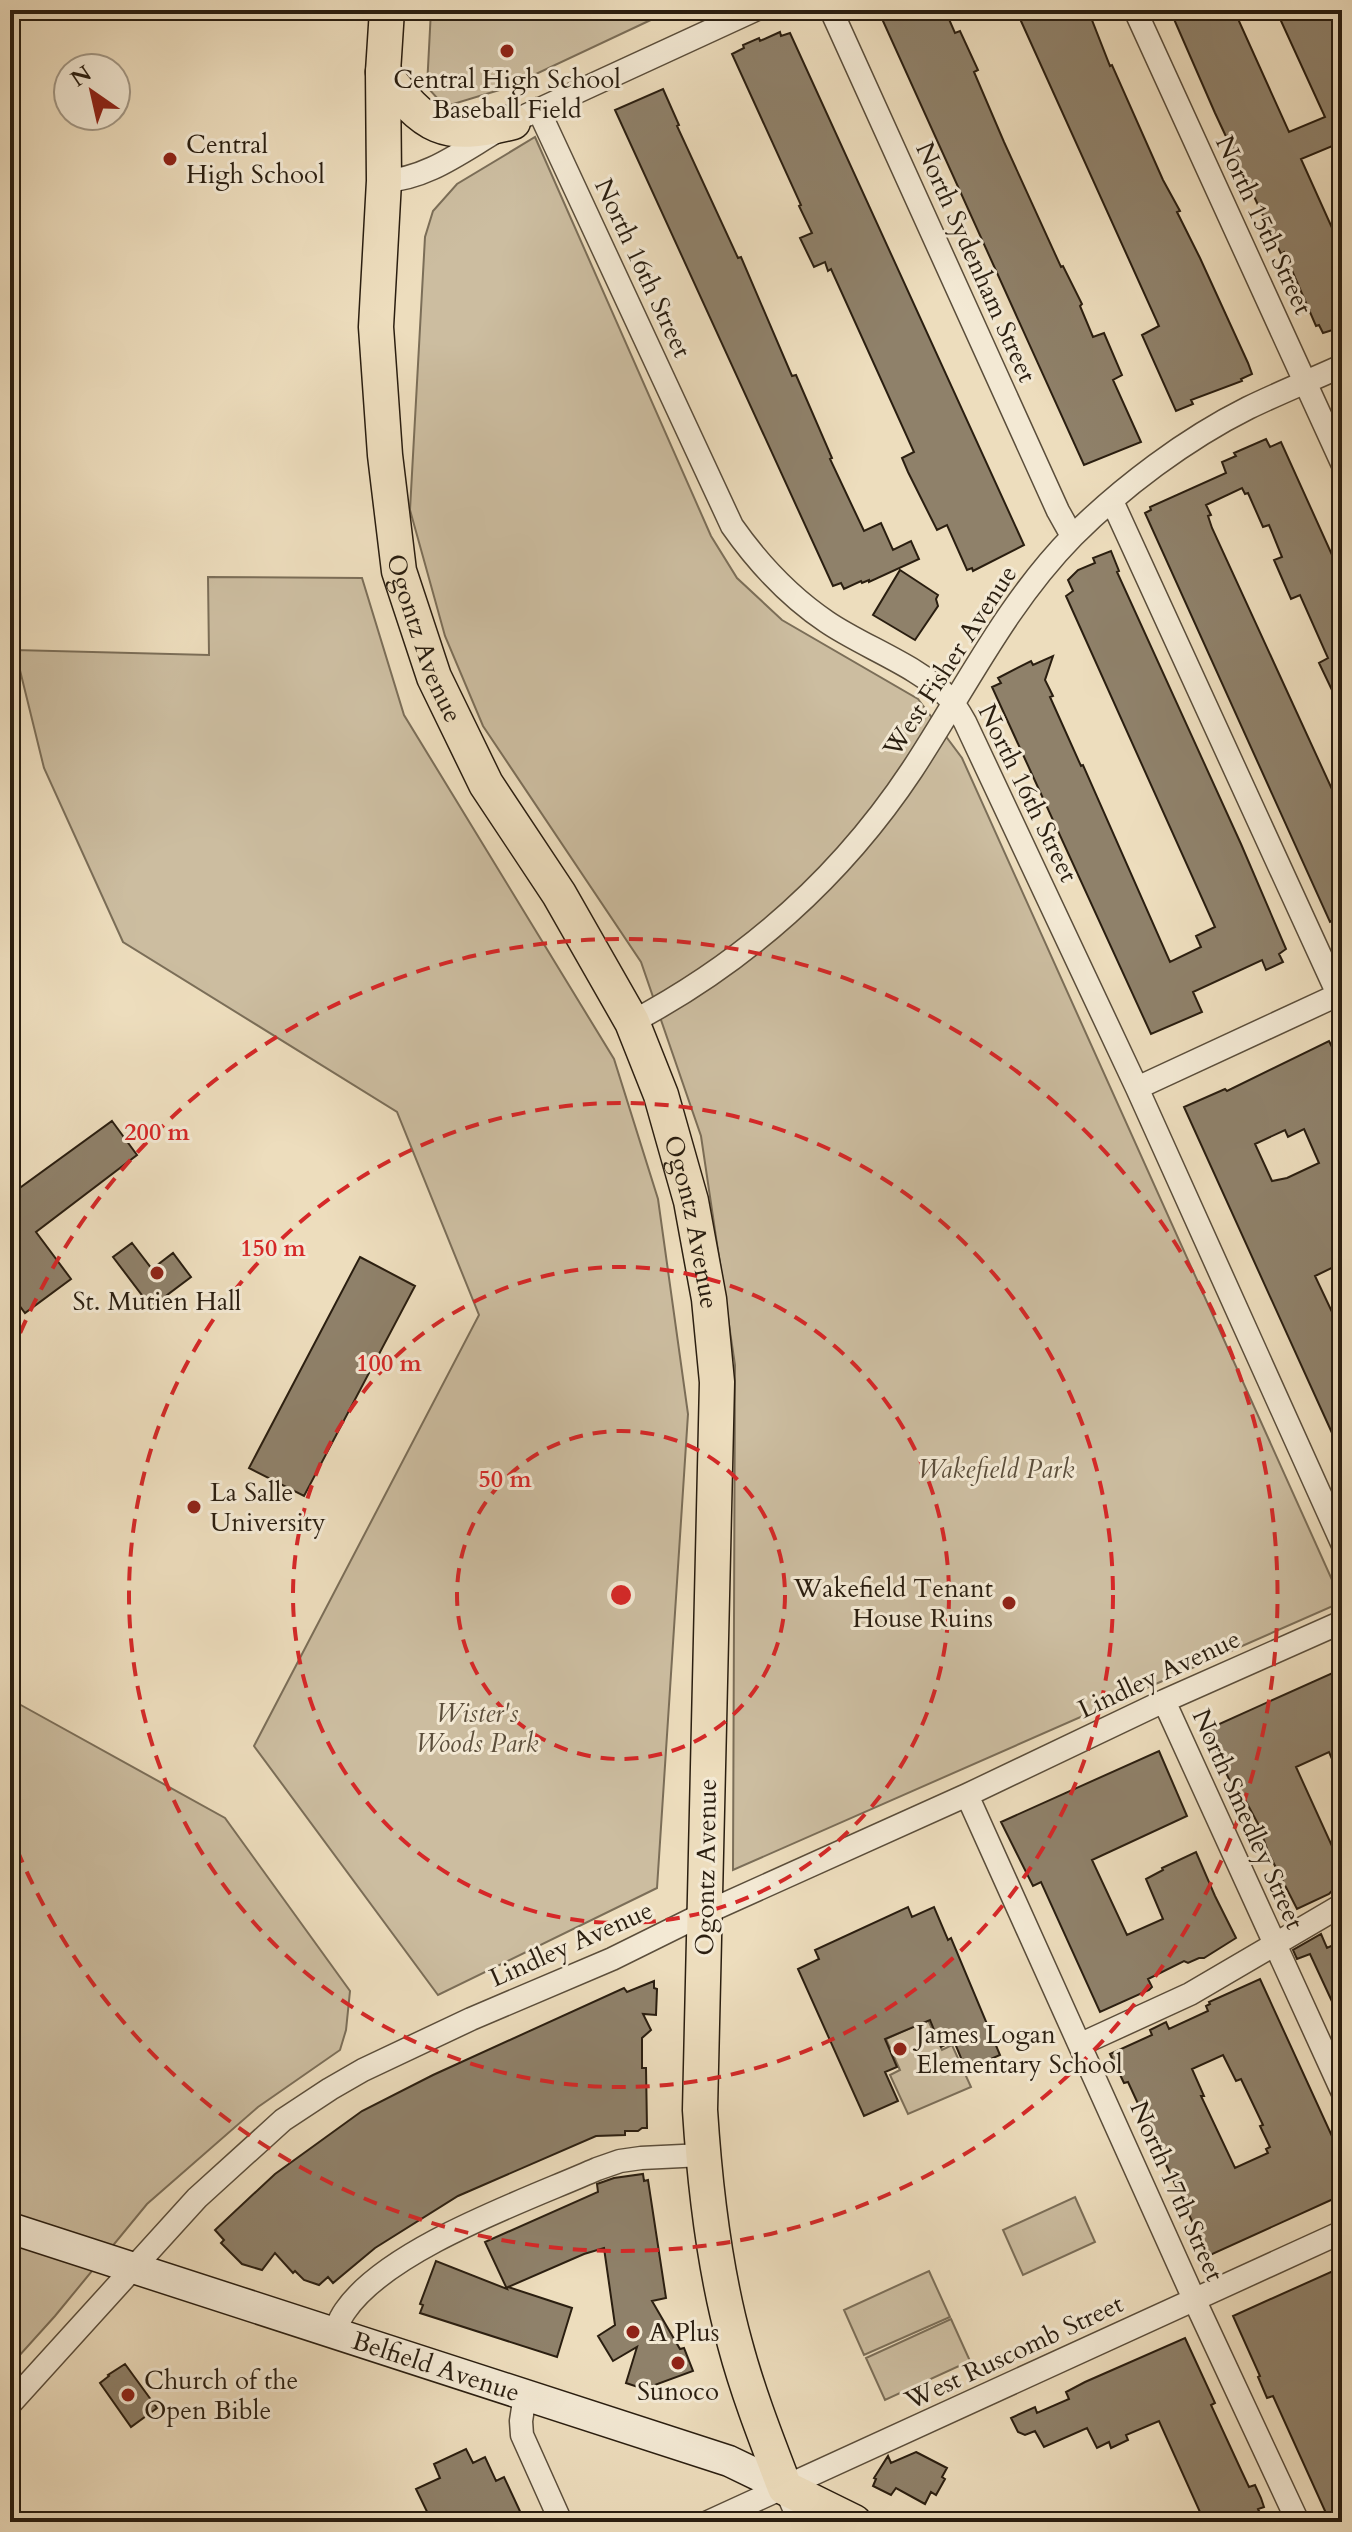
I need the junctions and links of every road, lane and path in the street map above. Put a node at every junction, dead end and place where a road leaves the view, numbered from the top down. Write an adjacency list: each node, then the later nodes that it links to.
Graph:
1 (387, 10): 5 (main road, Ogontz Avenue)
2 (755, 10): 6 (street)
3 (831, 10): 12 (street, North Sydenham Street)
4 (1135, 10): 9 (street, North 15th Street)
5 (383, 72): 6 (main road); 7 (main road, Ogontz Avenue)
6 (526, 116): 7 (street); 13 (street, North 16th Street)
7 (384, 181): 15 (main road, Ogontz Avenue)
8 (1342, 366): 9 (street, West Fisher Avenue)
9 (1306, 383): 10 (street, North 15th Street); 11 (street, West Fisher Avenue)
10 (1342, 463)
11 (1112, 501): 12 (street, West Fisher Avenue); 14 (street)
12 (1072, 536): 13 (street, West Fisher Avenue)
13 (953, 703): 15 (street, West Fisher Avenue); 16 (street, North 16th Street)
14 (1341, 997): 16 (street)
15 (632, 1022): 22 (main road, Ogontz Avenue)
16 (1137, 1088): 17 (street, North 16th Street)
17 (1342, 1543)
18 (1342, 1622): 19 (street, Lindley Avenue)
19 (1164, 1701): 20 (street, Lindley Avenue); 23 (street, North Smedley Street)
20 (967, 1795): 22 (street, Lindley Avenue); 24 (street, North 17th Street)
21 (1342, 1905): 23 (street)
22 (705, 1913): 26 (main road, Ogontz Avenue); 29 (street, Lindley Avenue)
23 (1275, 1944): 24 (street); 25 (street, North Smedley Street)
24 (1081, 2044): 30 (street, North 17th Street)
25 (1342, 2091)
26 (703, 2155): 31 (street); 34 (main road, Ogontz Avenue)
27 (10, 2228): 29 (street, Belfield Avenue)
28 (1342, 2232): 30 (street, West Ruscomb Street)
29 (132, 2268): 31 (street, Belfield Avenue); 33 (street, Lindley Avenue)
30 (1194, 2299): 34 (street, West Ruscomb Street); 39 (street, North 17th Street)
31 (334, 2333): 32 (street, Belfield Avenue)
32 (525, 2395): 34 (street, Belfield Avenue); 35 (street)
33 (10, 2404)
34 (785, 2488): 36 (street, West Ruscomb Street); 37 (street); 38 (main road, Belfield Avenue)
35 (561, 2522)
36 (708, 2522)
37 (800, 2522)
38 (854, 2522)
39 (1298, 2522)

